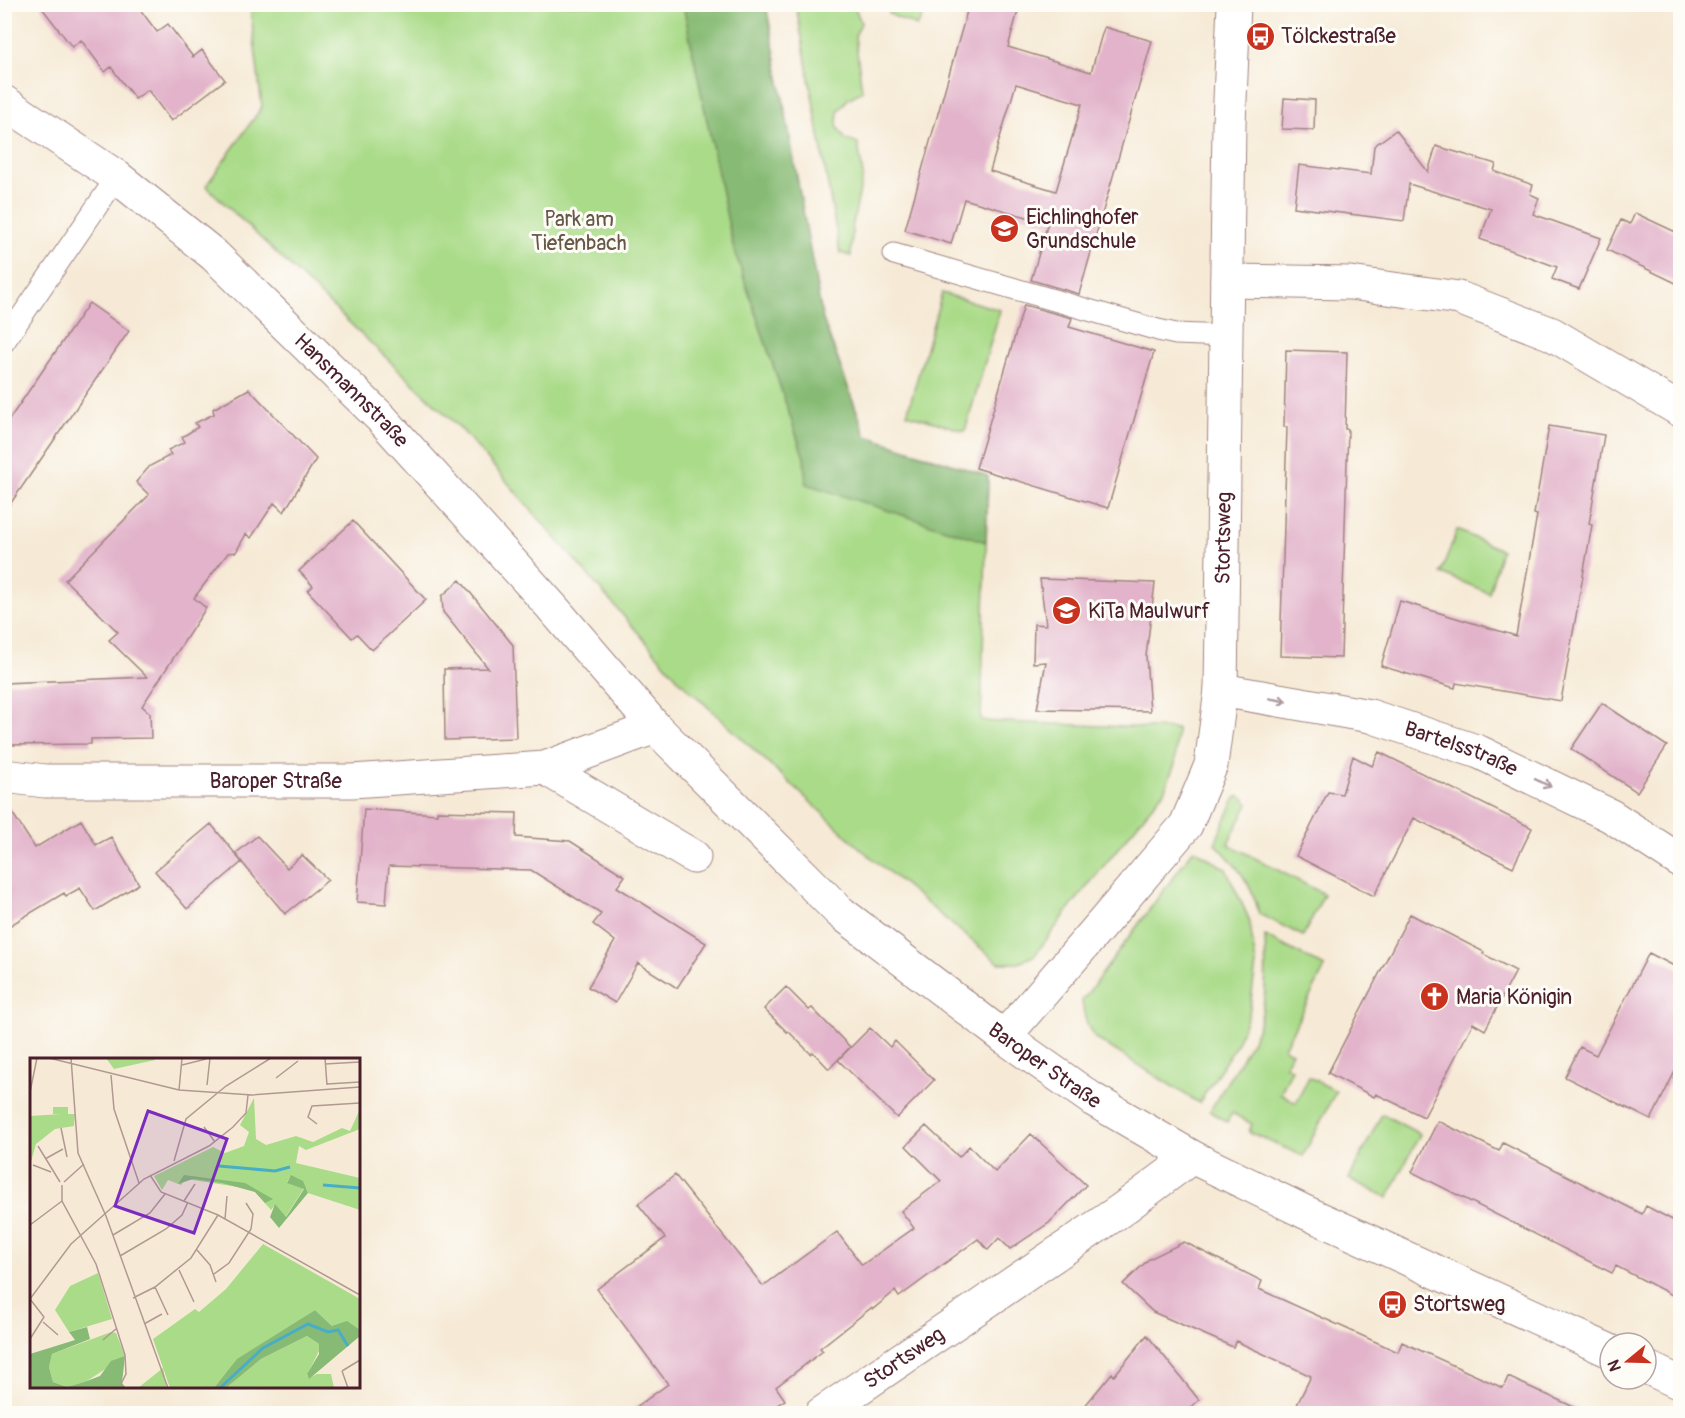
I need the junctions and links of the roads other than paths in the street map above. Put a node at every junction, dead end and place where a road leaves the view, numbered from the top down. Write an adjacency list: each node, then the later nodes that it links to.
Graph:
1 (1234, 4): 5 (street, Stortsweg)
2 (4, 102): 3 (street, Hansmannstraße)
3 (117, 177): 7 (lane); 10 (street, Hansmannstraße)
4 (894, 254): 6 (lane)
5 (1227, 281): 6 (street, Stortsweg); 8 (street)
6 (1226, 336): 9 (street, Stortsweg)
7 (4, 342)
8 (1680, 410)
9 (1221, 690): 14 (street, Bartelsstraße, one-way to 14); 15 (street, Stortsweg)
10 (655, 727): 11 (street, Baroper Straße); 15 (street, Baroper Straße)
11 (546, 768): 12 (street, Baroper Straße); 13 (street)
12 (4, 776)
13 (694, 857)
14 (1680, 861)
15 (1004, 1036): 16 (street, Baroper Straße)
16 (1191, 1157): 17 (street, Baroper Straße); 20 (street, Stortsweg)
17 (1598, 1346)
18 (1658, 1373): 19 (street)
19 (1680, 1383)
20 (821, 1413)

